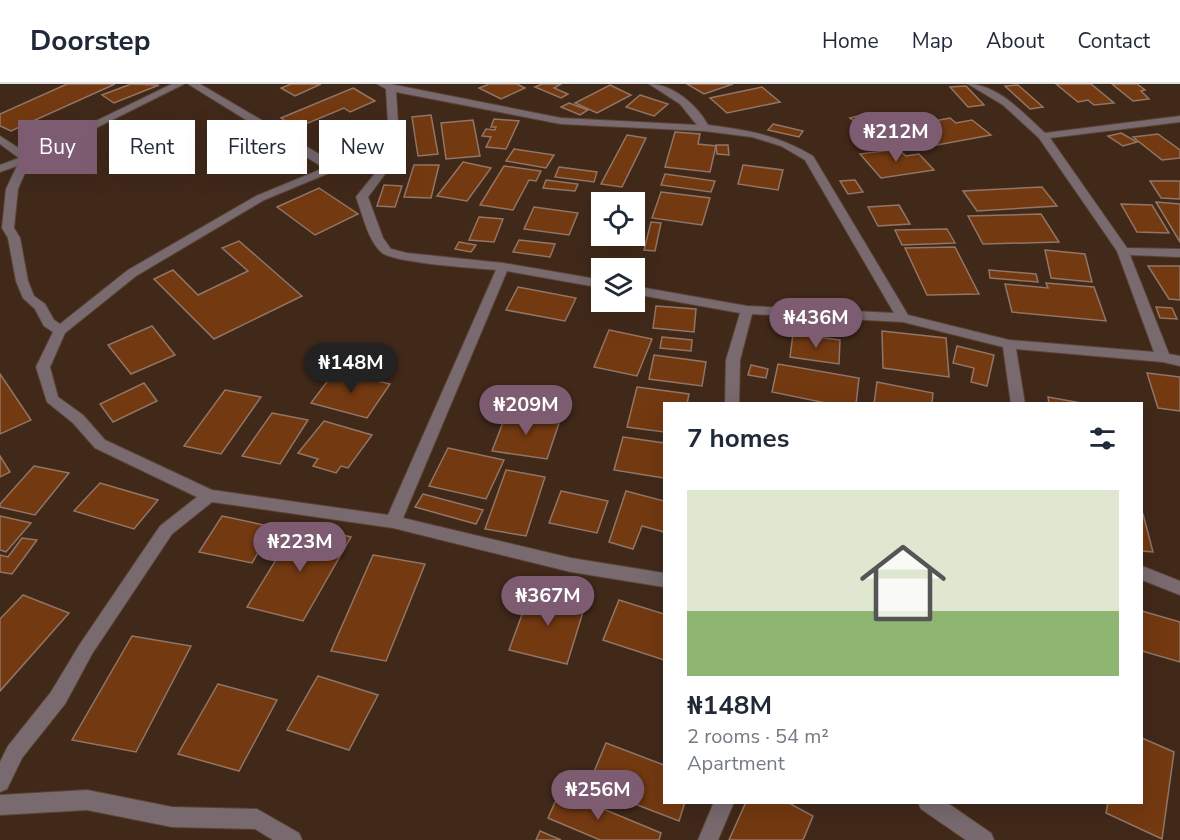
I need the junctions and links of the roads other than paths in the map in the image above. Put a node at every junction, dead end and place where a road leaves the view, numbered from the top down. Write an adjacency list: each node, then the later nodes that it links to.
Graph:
1 (179, 84): 7 (street)
2 (193, 84): 22 (street)
3 (654, 84): 8 (street)
4 (973, 84): 9 (street)
5 (386, 86): 8 (street); 17 (street)
6 (1180, 118): 9 (street)
7 (97, 124)
8 (705, 128): 21 (street)
9 (1044, 136): 15 (street)
10 (0, 139): 11 (street)
11 (18, 152)
12 (18, 161): 13 (street)
13 (0, 169)
14 (19, 174): 22 (street)
15 (1123, 251): 16 (street); 24 (street)
16 (1180, 253)
17 (503, 267): 18 (street); 29 (street)
18 (591, 282)
19 (645, 292): 20 (street)
20 (747, 310): 21 (street); 26 (street)
21 (903, 318): 23 (street)
22 (60, 331): 28 (street)
23 (1009, 344): 24 (street); 27 (street)
24 (1163, 357): 25 (street)
25 (1180, 361)
26 (732, 402)
27 (1018, 402)
28 (209, 496): 29 (street); 33 (street)
29 (393, 522): 31 (street)
30 (1143, 573): 32 (street)
31 (663, 580)
32 (1180, 588)
33 (0, 782)
34 (723, 804): 38 (street)
35 (931, 804): 39 (street)
36 (0, 805): 37 (street)
37 (292, 840)
38 (708, 840)
39 (984, 840)

